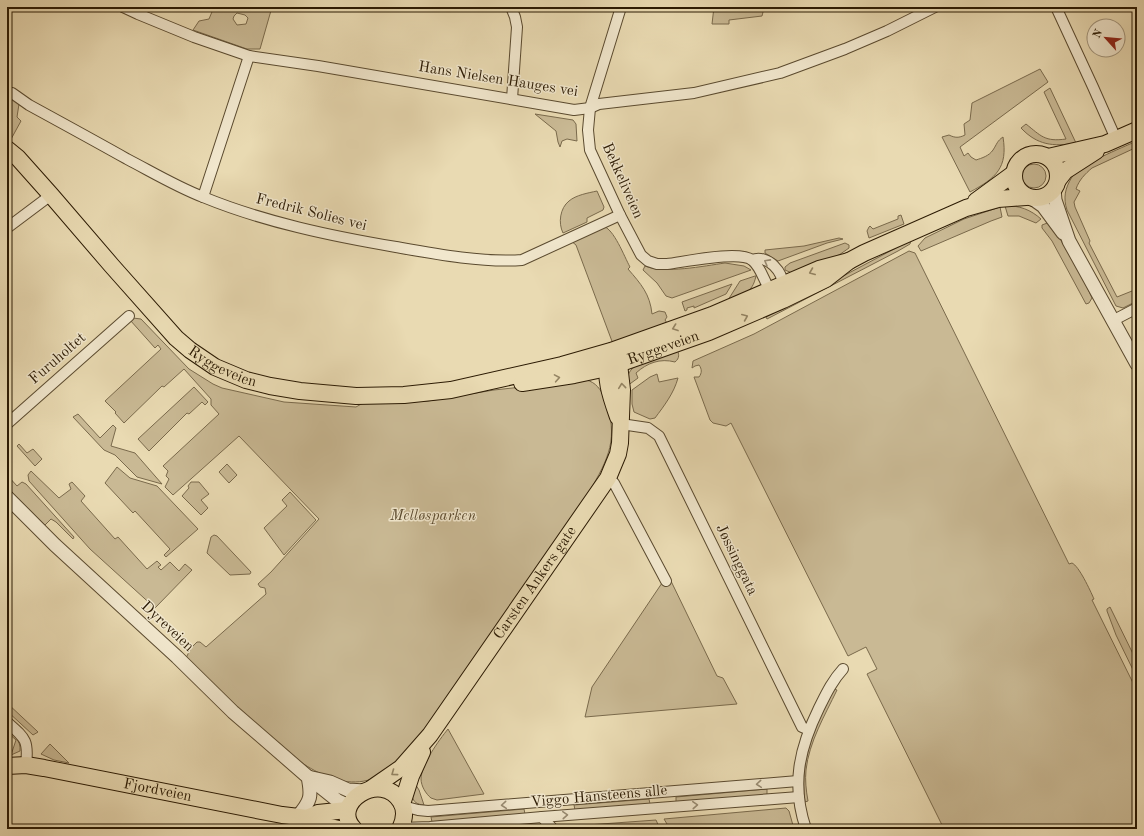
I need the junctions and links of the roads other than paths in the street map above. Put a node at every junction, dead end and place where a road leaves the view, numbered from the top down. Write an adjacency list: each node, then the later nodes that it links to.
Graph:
1 (124, 7): 6 (street, Hans Nielsen Hauges vei)
2 (511, 7): 8 (street)
3 (621, 7): 9 (street, Bekkeliveien)
4 (934, 7): 9 (street, Hans Nielsen Hauges vei)
5 (1056, 7): 11 (street)
6 (249, 56): 8 (street, Hans Nielsen Hauges vei); 17 (street)
7 (12, 93): 17 (street, Fredrik Solies vei)
8 (512, 99): 9 (street, Hans Nielsen Hauges vei)
9 (590, 108): 20 (street, Bekkeliveien)
10 (1137, 130): 11 (main road)
11 (1110, 142): 13 (main road); 15 (main road)
12 (7, 149): 16 (main road, Ryggeveien)
13 (1048, 157): 14 (main road); 15 (main road)
14 (1013, 174): 18 (main road); 19 (main road, Ryggeveien)
15 (1056, 184): 18 (main road); 22 (street)
16 (52, 195): 21 (street); 30 (main road, Ryggeveien)
17 (203, 197): 20 (street, Fredrik Solies vei)
18 (1029, 198): 19 (main road, Ryggeveien); 22 (street)
19 (966, 208): 24 (main road, Ryggeveien)
20 (620, 215): 23 (street, Bekkeliveien)
21 (7, 228)
22 (1070, 241): 29 (street)
23 (752, 260): 25 (street); 25 (street, Bekkeliveien, one-way to 23)
24 (849, 261): 25 (main road, Ryggeveien, one-way to 25); 26 (main road, Ryggeveien)
25 (777, 287): 26 (street); 30 (main road, Ryggeveien, one-way to 30)
26 (783, 300): 30 (main road, Ryggeveien, one-way to 26)
27 (1137, 308): 29 (street)
28 (129, 316): 32 (street, Furuholtet)
29 (1114, 320): 31 (street)
30 (612, 361): 33 (main road, Carsten Ankers gate)
31 (1137, 364)
32 (7, 424)
33 (621, 424): 34 (main road, Carsten Ankers gate); 39 (street, Jøssinggata)
34 (608, 478): 36 (street); 40 (main road, Carsten Ankers gate)
35 (7, 497): 43 (street, Dyreveien)
36 (666, 582)
37 (843, 669): 39 (street)
38 (7, 722): 42 (street)
39 (809, 730): 44 (street)
40 (430, 734): 45 (main road, Carsten Ankers gate, one-way to 45); 47 (main road, Carsten Ankers gate)
41 (7, 766): 42 (main road, Fjordveien)
42 (26, 766): 50 (main road, Fjordveien)
43 (308, 777): 45 (street, Dyreveien); 48 (street, Dyreveien); 50 (street)
44 (798, 781): 46 (street); 47 (street, Viggo Hansteens alle, one-way to 47)
45 (369, 790): 47 (main road); 48 (main road, Carsten Ankers gate)
46 (799, 797): 49 (street, Viggo Hansteens alle, one-way to 46); 55 (street)
47 (402, 805): 51 (main road, Carsten Ankers gate)
48 (348, 808): 50 (main road, Fjordveien); 53 (main road)
49 (542, 816): 51 (street, Viggo Hansteens alle); 54 (street)
50 (303, 821): 52 (main road, Fjordveien)
51 (400, 828)
52 (339, 829)
53 (354, 829)
54 (553, 829)
55 (806, 829)

